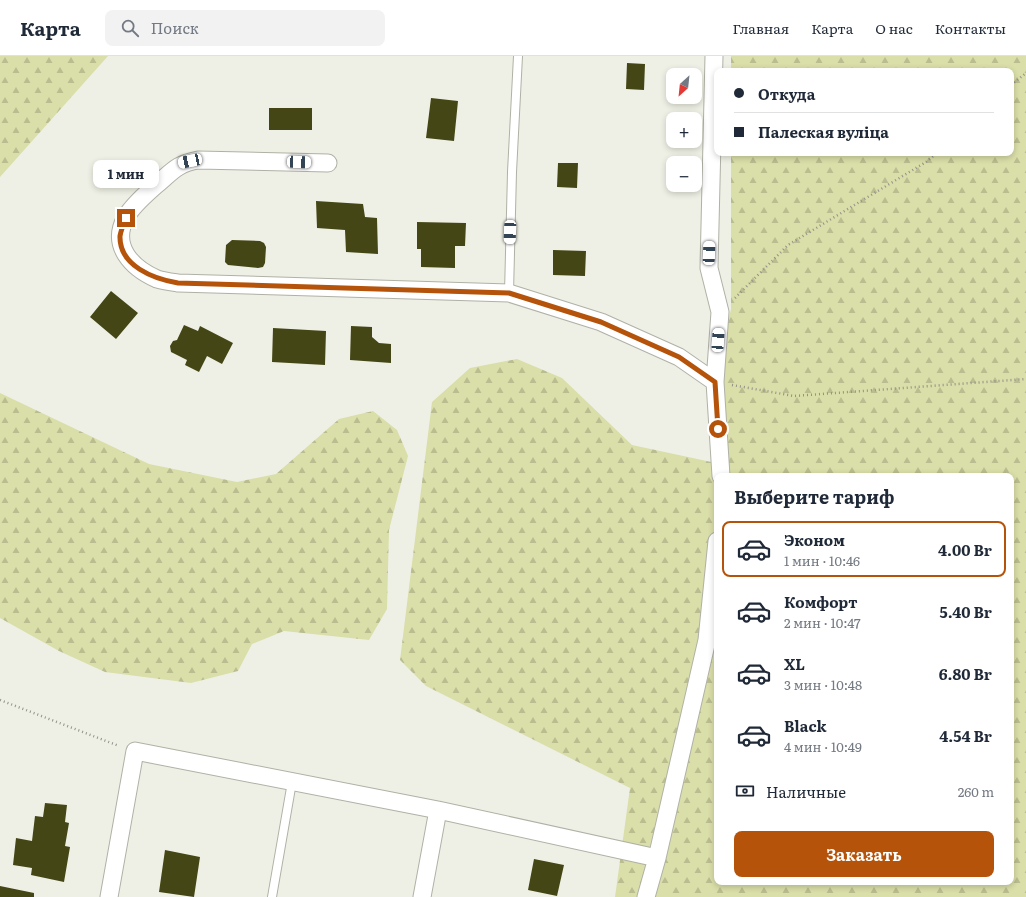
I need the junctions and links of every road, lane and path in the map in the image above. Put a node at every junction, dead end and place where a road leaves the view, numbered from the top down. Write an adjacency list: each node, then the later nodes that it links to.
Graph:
1 (518, 56): 7 (lane)
2 (714, 56): 8 (street)
3 (1026, 73): 4 (path)
4 (1014, 83)
5 (933, 156): 8 (path)
6 (328, 163): 7 (street)
7 (509, 293): 10 (street)
8 (720, 312): 10 (street)
9 (1026, 379): 10 (path)
10 (715, 382): 11 (street)
11 (721, 473)
12 (714, 571): 17 (street)
13 (0, 700): 14 (path)
14 (135, 752): 15 (street); 18 (street)
15 (292, 782): 16 (street); 19 (lane)
16 (438, 810): 17 (street); 20 (street)
17 (657, 858): 21 (street)
18 (109, 897)
19 (272, 897)
20 (422, 897)
21 (646, 897)

